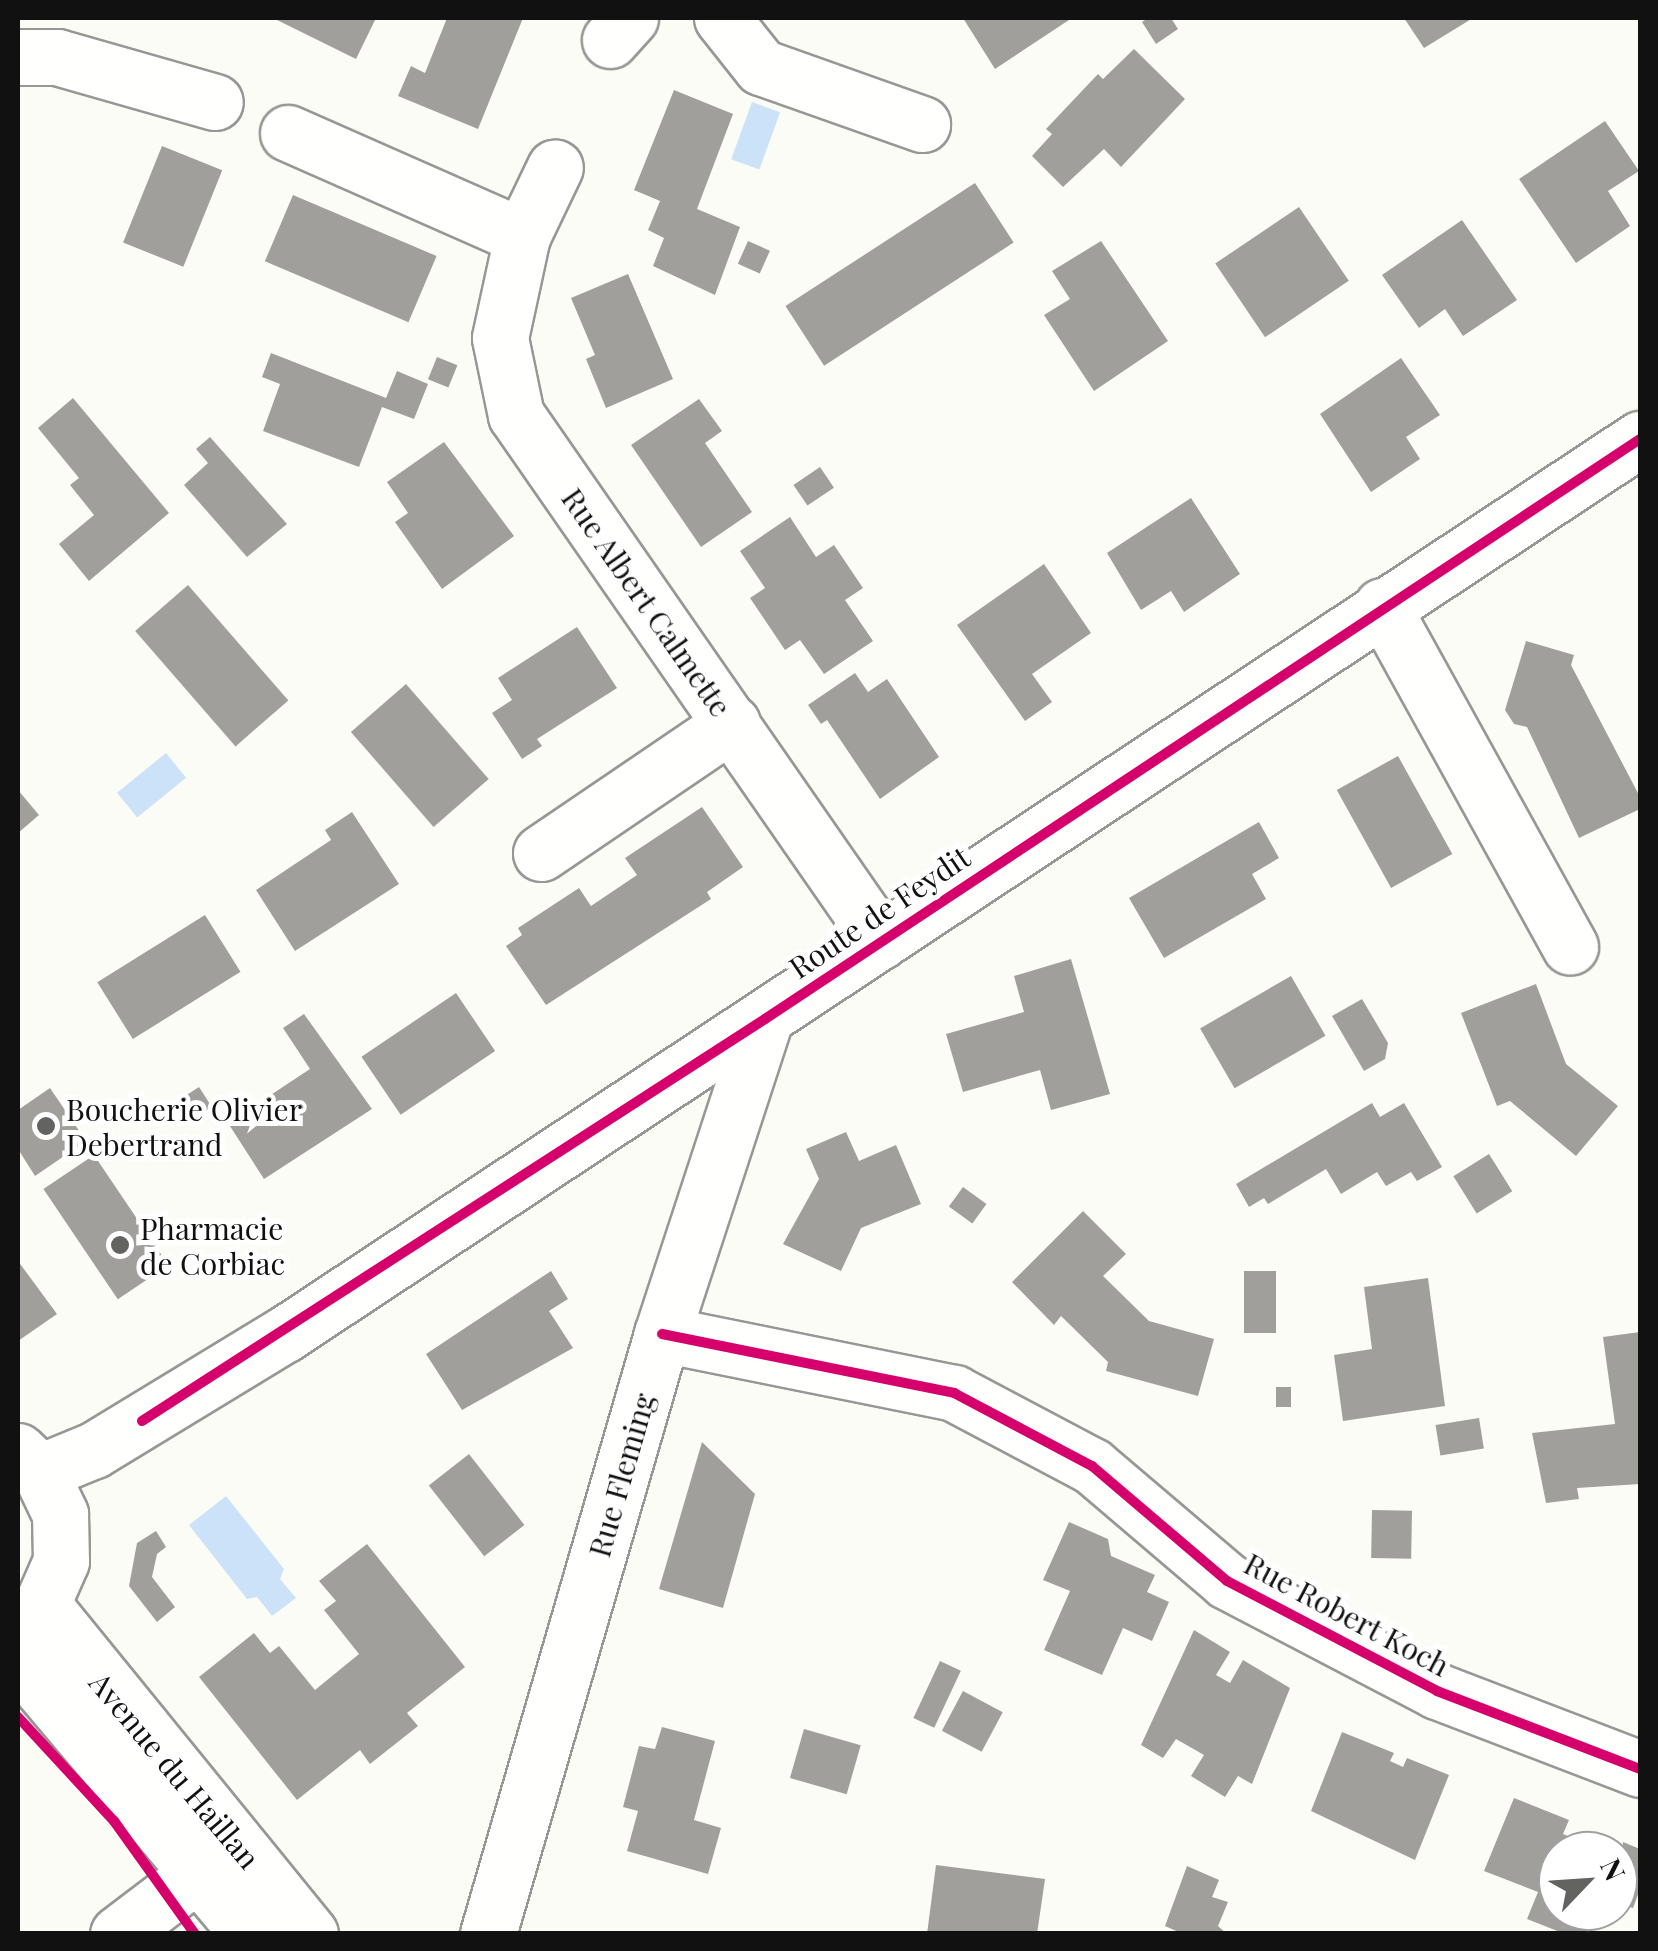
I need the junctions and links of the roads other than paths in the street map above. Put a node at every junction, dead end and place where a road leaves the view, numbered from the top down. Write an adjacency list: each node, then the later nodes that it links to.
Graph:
1 (722, 18): 4 (street)
2 (37, 57): 3 (street)
3 (215, 102)
4 (922, 124)
5 (288, 133): 7 (street)
6 (555, 167): 7 (street, Rue Albert Calmette)
7 (522, 236): 10 (street, Rue Albert Calmette)
8 (1640, 439): 9 (street, Route de Feydit)
9 (1382, 606): 12 (street, Route de Feydit); 13 (street)
10 (732, 723): 11 (street); 12 (street, Rue Albert Calmette)
11 (541, 853)
12 (880, 941): 14 (street, Route de Feydit)
13 (1570, 947)
14 (765, 1019): 15 (street, Rue Fleming); 16 (street, Route de Feydit)
15 (662, 1334): 19 (street, Rue Robert Koch); 24 (street, Rue Fleming)
16 (29, 1461): 17 (street)
17 (30, 1614): 23 (street, Avenue du Haillan)
18 (18, 1660): 20 (street, Avenue du Haillan)
19 (1640, 1769)
20 (198, 1873): 21 (street); 22 (street, Avenue du Haillan)
21 (127, 1932)
22 (249, 1934)
23 (310, 1934)
24 (488, 1934)

